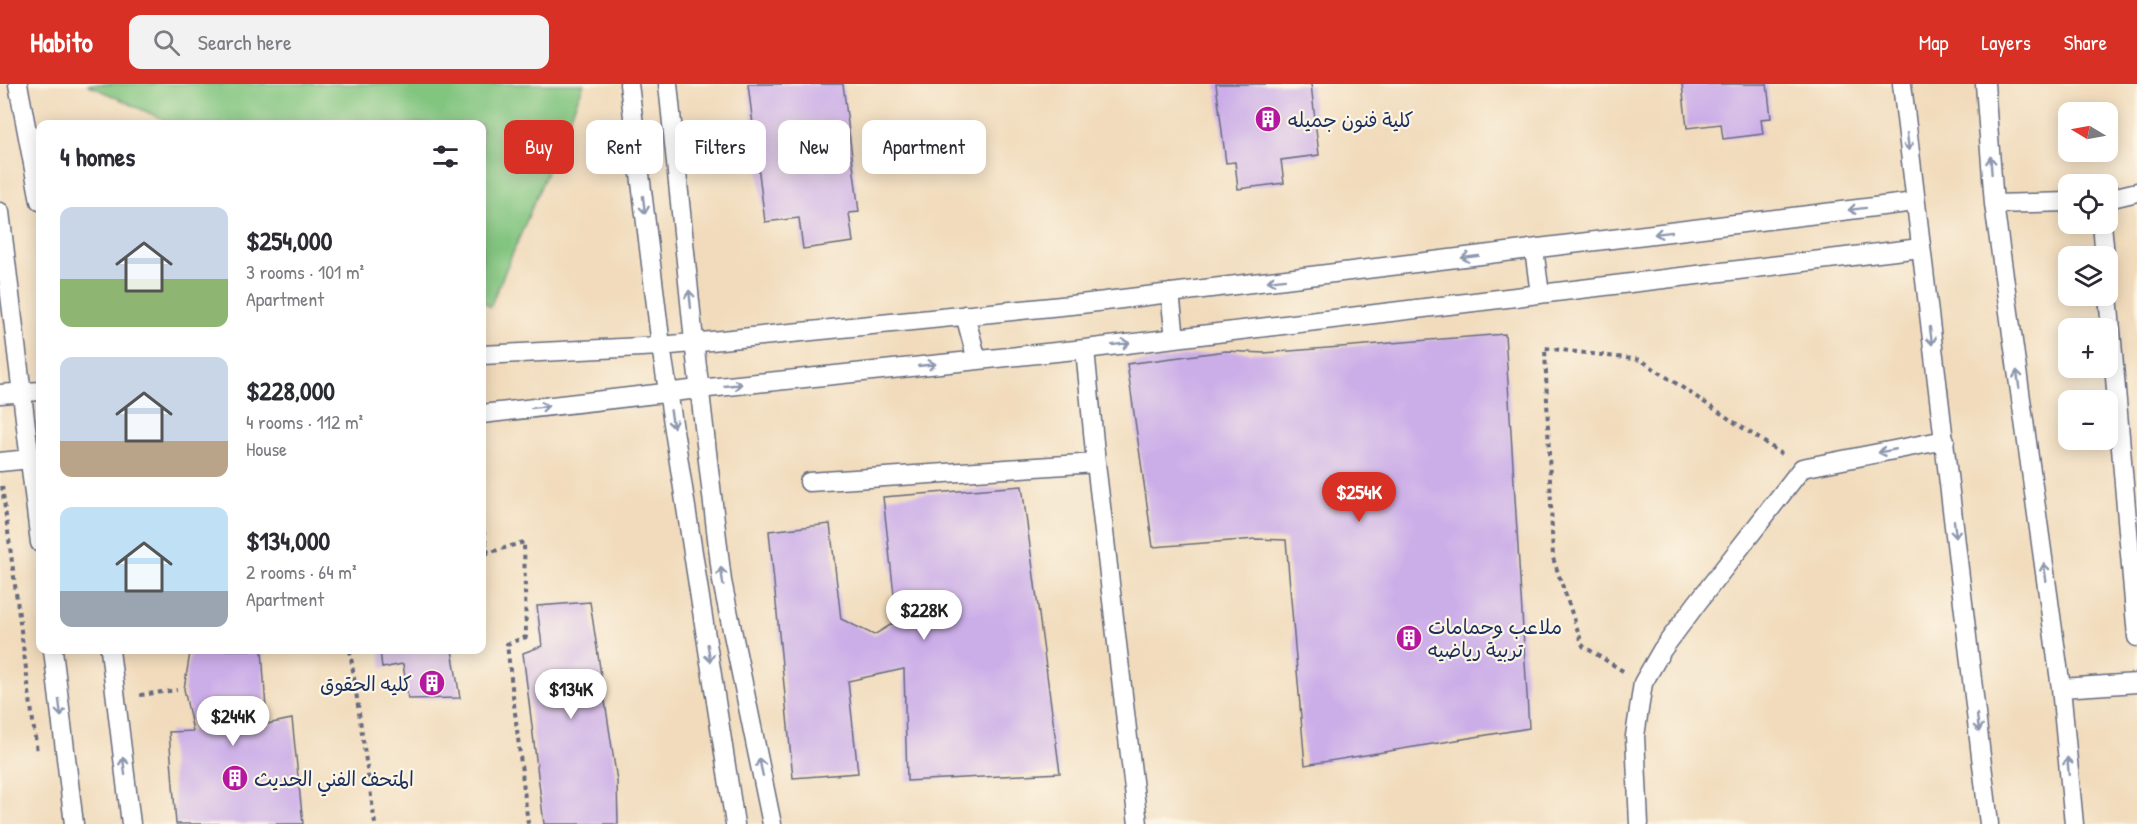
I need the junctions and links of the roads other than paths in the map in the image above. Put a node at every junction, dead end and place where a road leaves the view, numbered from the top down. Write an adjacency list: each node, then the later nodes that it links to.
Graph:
1 (18, 84): 6 (lane)
2 (629, 84): 21 (lane, one-way to 21)
3 (668, 84): 20 (lane, one-way to 3)
4 (1902, 84): 9 (lane, one-way to 9)
5 (1985, 84): 11 (lane, one-way to 5)
6 (36, 180)
7 (2137, 192): 8 (lane)
8 (2118, 197)
9 (1915, 202): 13 (lane); 14 (lane, one-way to 14)
10 (2058, 202): 11 (lane)
11 (1994, 204): 40 (lane, one-way to 11)
12 (0, 212): 26 (lane)
13 (1920, 248): 16 (lane); 30 (lane, one-way to 30)
14 (1534, 249): 15 (lane, one-way to 15); 16 (lane)
15 (1170, 293): 18 (lane); 19 (lane)
16 (1540, 294): 19 (lane)
17 (2109, 306): 36 (lane)
18 (965, 315): 20 (lane); 24 (lane)
19 (1175, 338): 22 (lane, one-way to 19)
20 (694, 341): 21 (lane); 25 (lane)
21 (661, 346): 23 (lane); 27 (lane)
22 (1085, 349): 24 (lane); 33 (lane)
23 (486, 355)
24 (977, 360): 25 (lane, one-way to 24)
25 (699, 388): 27 (lane); 44 (lane, one-way to 25)
26 (31, 392): 28 (lane); 31 (lane)
27 (668, 393): 29 (lane, one-way to 27); 43 (lane, one-way to 43)
28 (0, 394)
29 (486, 414)
30 (1945, 440): 46 (lane, one-way to 46); 47 (lane, one-way to 47)
31 (35, 458): 32 (lane); 34 (lane)
32 (0, 462)
33 (1096, 463): 35 (lane); 45 (lane)
34 (36, 475)
35 (809, 482)
36 (2137, 637)
37 (53, 654): 41 (lane, one-way to 41)
38 (110, 654): 42 (lane, one-way to 38)
39 (2137, 683): 40 (lane)
40 (2061, 688): 48 (lane, one-way to 40)
41 (74, 824)
42 (131, 824)
43 (735, 824)
44 (772, 824)
45 (1138, 824)
46 (1639, 824)
47 (1989, 824)
48 (2074, 824)

